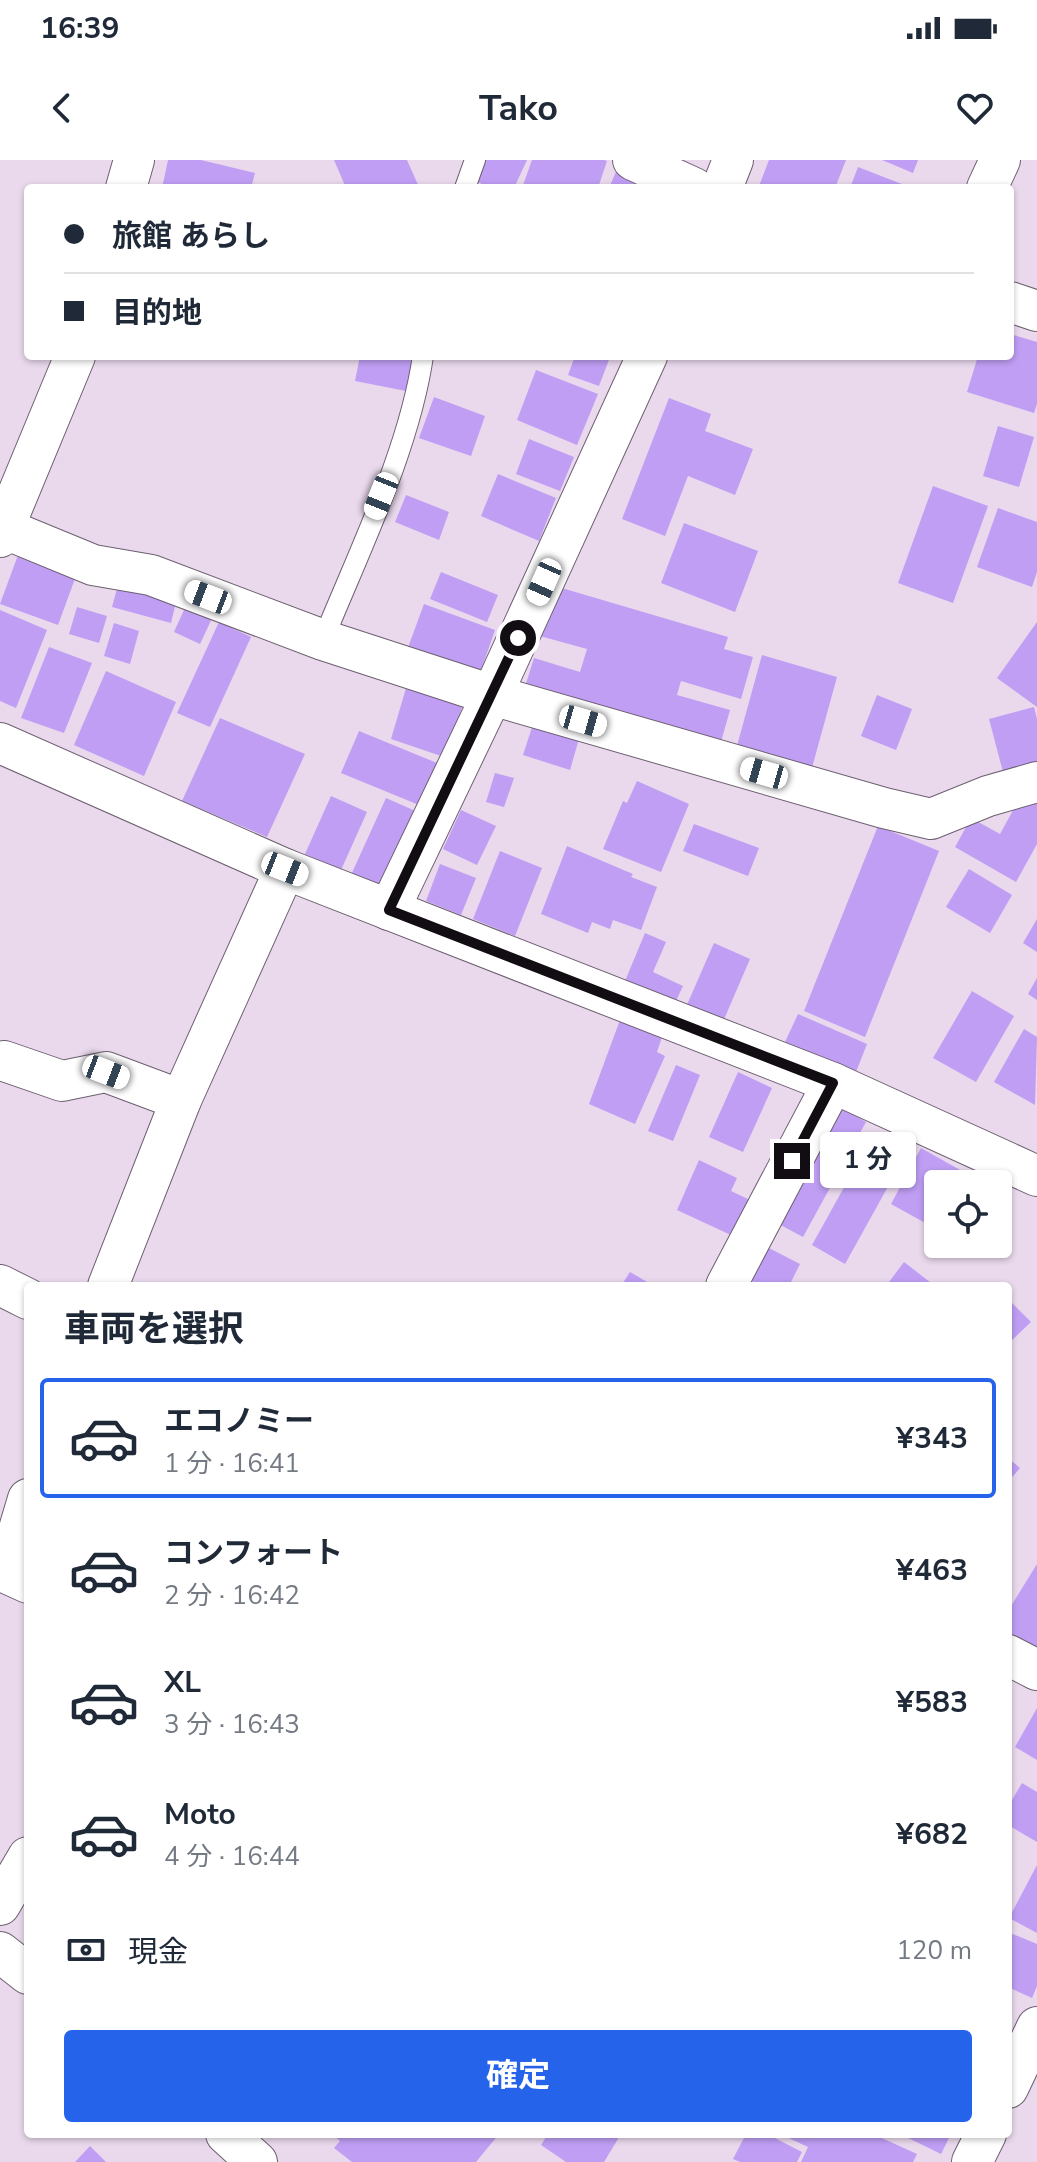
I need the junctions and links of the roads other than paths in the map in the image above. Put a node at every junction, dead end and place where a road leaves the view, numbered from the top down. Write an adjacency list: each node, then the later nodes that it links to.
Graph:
1 (134, 160): 6 (street)
2 (475, 160): 7 (lane)
3 (633, 160): 8 (street)
4 (733, 160): 9 (street)
5 (1000, 160): 10 (street)
6 (127, 184)
7 (466, 184)
8 (685, 184)
9 (724, 184)
10 (989, 184)
11 (1014, 303): 12 (street)
12 (1037, 311)
13 (73, 360): 16 (street)
14 (422, 360): 17 (lane)
15 (645, 360): 18 (street)
16 (2, 533): 17 (street)
17 (323, 640): 18 (street)
18 (492, 695): 20 (street); 22 (street)
19 (0, 743): 21 (street)
20 (1037, 782)
21 (285, 869): 22 (street); 25 (street)
22 (389, 910): 24 (street)
23 (7, 1054): 25 (street)
24 (833, 1083): 26 (street); 28 (street)
25 (181, 1100): 27 (street)
26 (1037, 1176)
27 (110, 1282)
28 (728, 1282)
29 (0, 1285): 30 (street)
30 (24, 1297)
31 (17, 1504): 32 (street)
32 (24, 1581)
33 (1012, 1657): 34 (street)
34 (1037, 1670)
35 (24, 1864): 36 (street)
36 (0, 1905)
37 (0, 1952): 38 (street)
38 (24, 1971)
39 (1037, 2027): 40 (street)
40 (1012, 2080)
41 (230, 2138): 43 (street)
42 (984, 2138): 44 (street)
43 (257, 2162)
44 (972, 2162)

